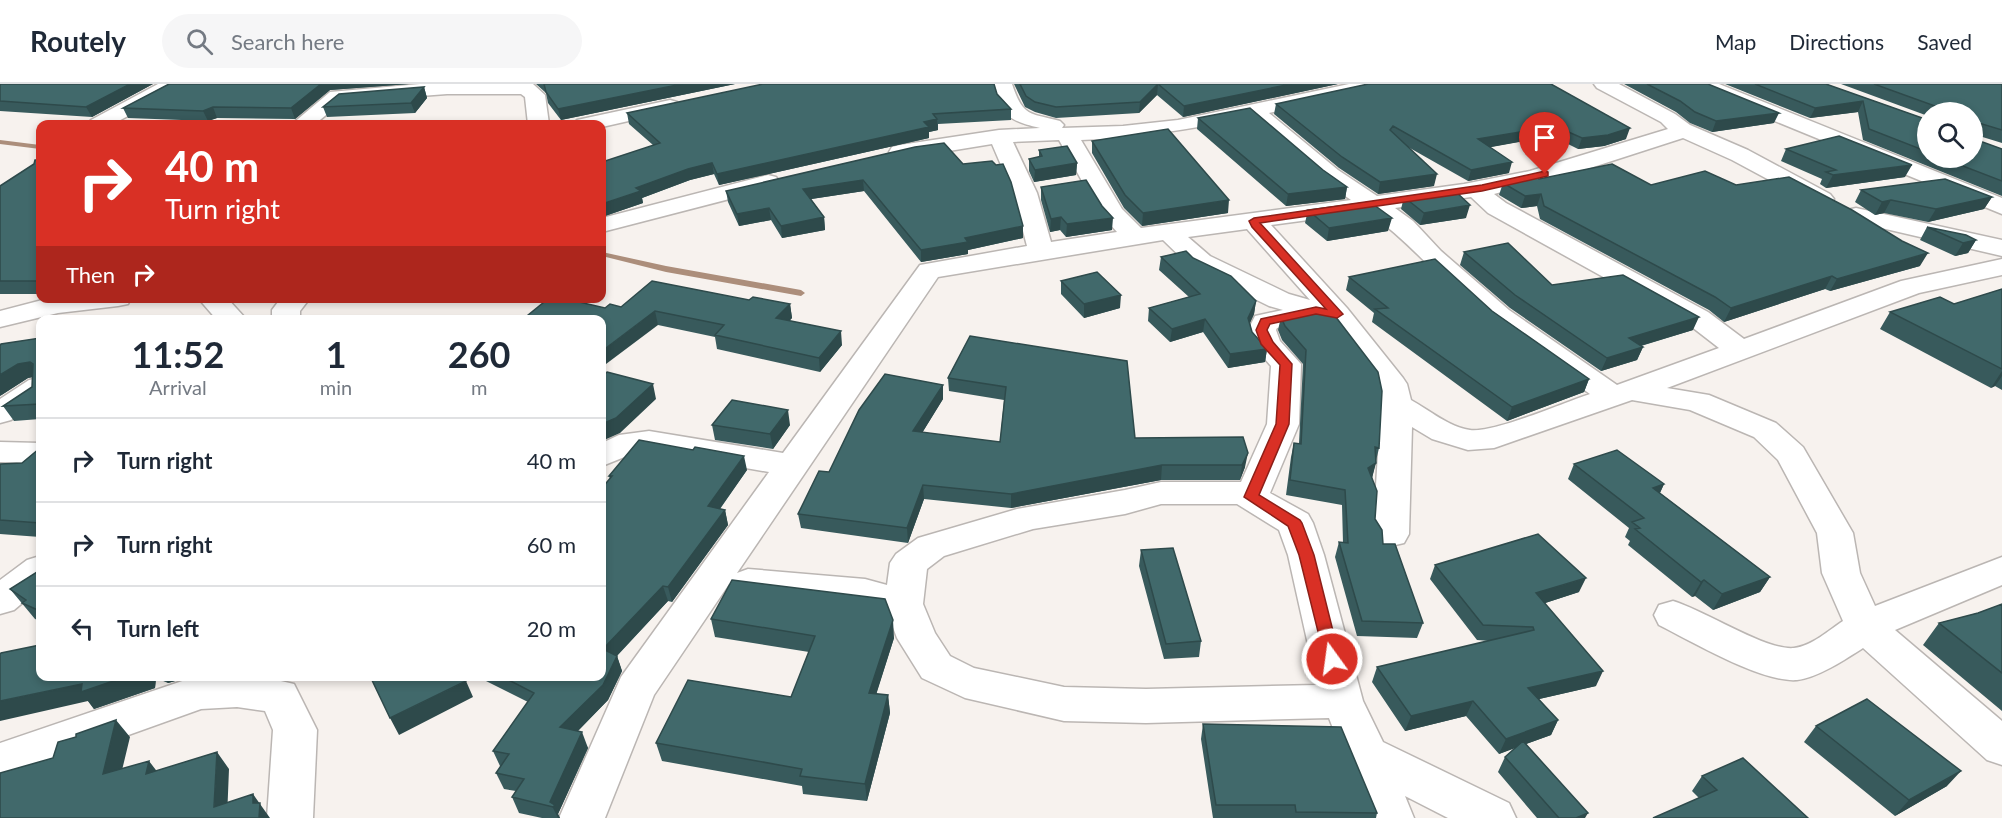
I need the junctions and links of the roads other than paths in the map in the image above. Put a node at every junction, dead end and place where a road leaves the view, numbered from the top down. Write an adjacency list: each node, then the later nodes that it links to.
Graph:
1 (173, 84): 11 (street)
2 (1002, 84): 15 (street)
3 (1315, 84): 8 (street)
4 (1377, 84): 8 (street)
5 (1604, 84): 16 (street)
6 (1701, 84): 21 (street)
7 (541, 92): 12 (street); 13 (street)
8 (1334, 94): 10 (street)
9 (694, 101): 14 (street)
10 (1253, 110): 17 (street); 26 (street)
11 (106, 120)
12 (308, 120)
13 (538, 120)
14 (603, 120)
15 (1037, 121): 17 (street); 18 (street)
16 (1682, 129): 24 (street); 28 (street)
17 (1075, 133): 18 (street); 22 (street)
18 (1008, 136): 19 (street); 25 (street)
19 (882, 156)
20 (785, 178): 30 (street)
21 (1937, 182): 23 (street); 27 (street)
22 (1072, 185): 25 (street); 32 (street)
23 (1903, 187)
24 (1482, 188): 26 (street); 42 (street)
25 (1025, 193): 34 (street)
26 (1374, 205): 29 (street); 44 (street)
27 (2002, 207)
28 (1856, 215): 33 (street); 36 (street)
29 (1254, 221): 31 (street); 39 (street)
30 (606, 224)
31 (1167, 231): 32 (street); 39 (street)
32 (1136, 237): 34 (street)
33 (2002, 248)
34 (1041, 251): 50 (street)
35 (2002, 267): 36 (street)
36 (1966, 274): 42 (street)
37 (75, 303): 41 (street)
38 (216, 303): 40 (street)
39 (1327, 313): 45 (street); 51 (street)
40 (228, 315)
41 (0, 319)
42 (1740, 350): 44 (street)
43 (36, 390): 46 (street)
44 (1622, 394): 45 (street); 59 (street)
45 (1397, 405): 52 (street)
46 (0, 413)
47 (0, 452): 48 (street)
48 (36, 453)
49 (606, 454): 50 (street)
50 (792, 465): 55 (street)
51 (1251, 497): 57 (street); 61 (street)
52 (1392, 534)
53 (2002, 570): 59 (street)
54 (36, 572): 56 (street)
55 (713, 578): 57 (street); 66 (street)
56 (0, 600)
57 (904, 604): 61 (street)
58 (1673, 615): 59 (street)
59 (1865, 626): 62 (street)
60 (247, 683): 64 (street); 65 (street)
61 (1342, 701): 63 (street)
62 (2002, 747)
63 (1367, 754): 67 (street); 68 (street)
64 (0, 762)
65 (290, 818)
66 (582, 818)
67 (1391, 818)
68 (1493, 818)

